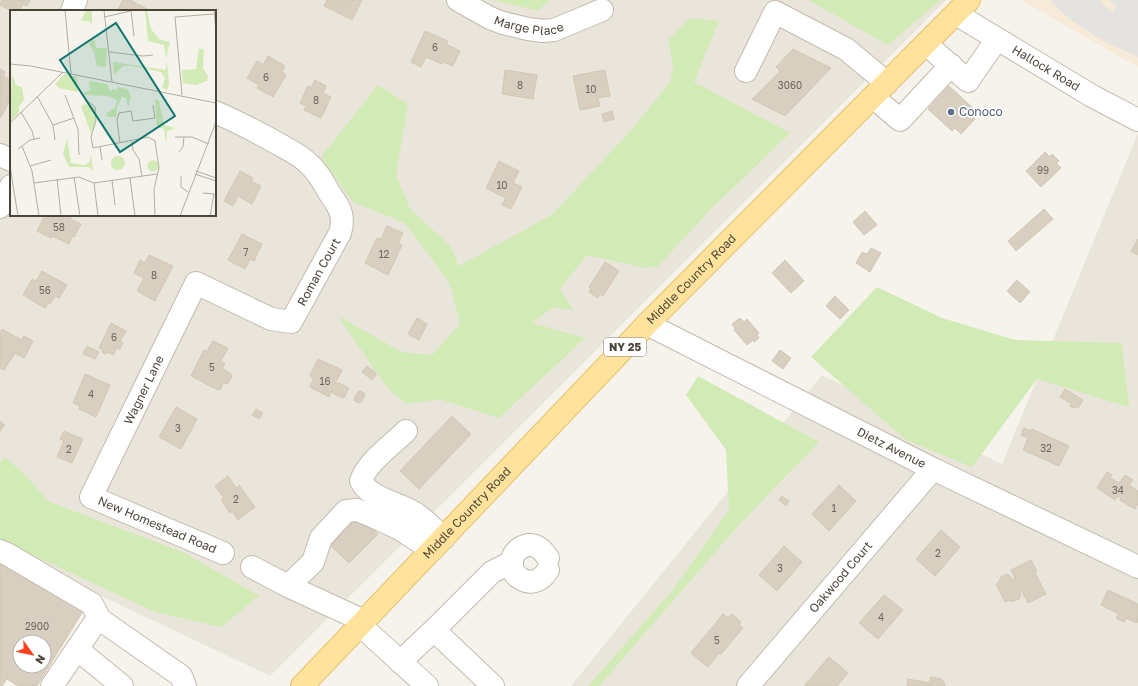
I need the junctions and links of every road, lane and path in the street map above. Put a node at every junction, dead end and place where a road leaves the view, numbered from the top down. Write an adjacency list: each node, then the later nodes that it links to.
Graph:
1 (76, 0): 4 (street)
2 (458, 0): 5 (street, Marge Place)
3 (963, 7): 6 (street, Hallock Road); 7 (main road, Middle Country Road / NY 25)
4 (72, 10)
5 (602, 10)
6 (997, 39): 8 (street); 12 (street, Hallock Road)
7 (926, 44): 8 (street); 10 (main road, Middle Country Road / NY 25)
8 (951, 65): 10 (street)
9 (746, 71): 10 (street)
10 (880, 90): 18 (main road, Middle Country Road / NY 25)
11 (216, 112): 17 (street, Roman Court)
12 (1138, 120)
13 (0, 155): 14 (street)
14 (10, 160)
15 (10, 188): 16 (street)
16 (0, 207)
17 (196, 283): 21 (street, Wagner Lane)
18 (646, 324): 20 (street, Dietz Avenue); 22 (main road, Middle Country Road / NY 25)
19 (406, 431): 22 (street)
20 (933, 468): 27 (street, Dietz Avenue); 40 (street, Oakwood Court)
21 (91, 497): 24 (street, New Homestead Road)
22 (438, 544): 28 (street); 30 (main road, Middle Country Road / NY 25)
23 (0, 551): 29 (street)
24 (223, 553)
25 (548, 564): 31 (street)
26 (252, 567): 28 (street)
27 (1138, 567)
28 (288, 586): 30 (street)
29 (99, 618): 32 (street); 37 (street)
30 (362, 623): 33 (street); 38 (main road, Middle Country Road / NY 25)
31 (434, 630): 33 (street); 39 (street)
32 (77, 649): 35 (street); 36 (street)
33 (400, 662): 34 (street)
34 (419, 683)
35 (53, 686)
36 (122, 686)
37 (185, 686)
38 (302, 686)
39 (493, 686)
40 (748, 686)

